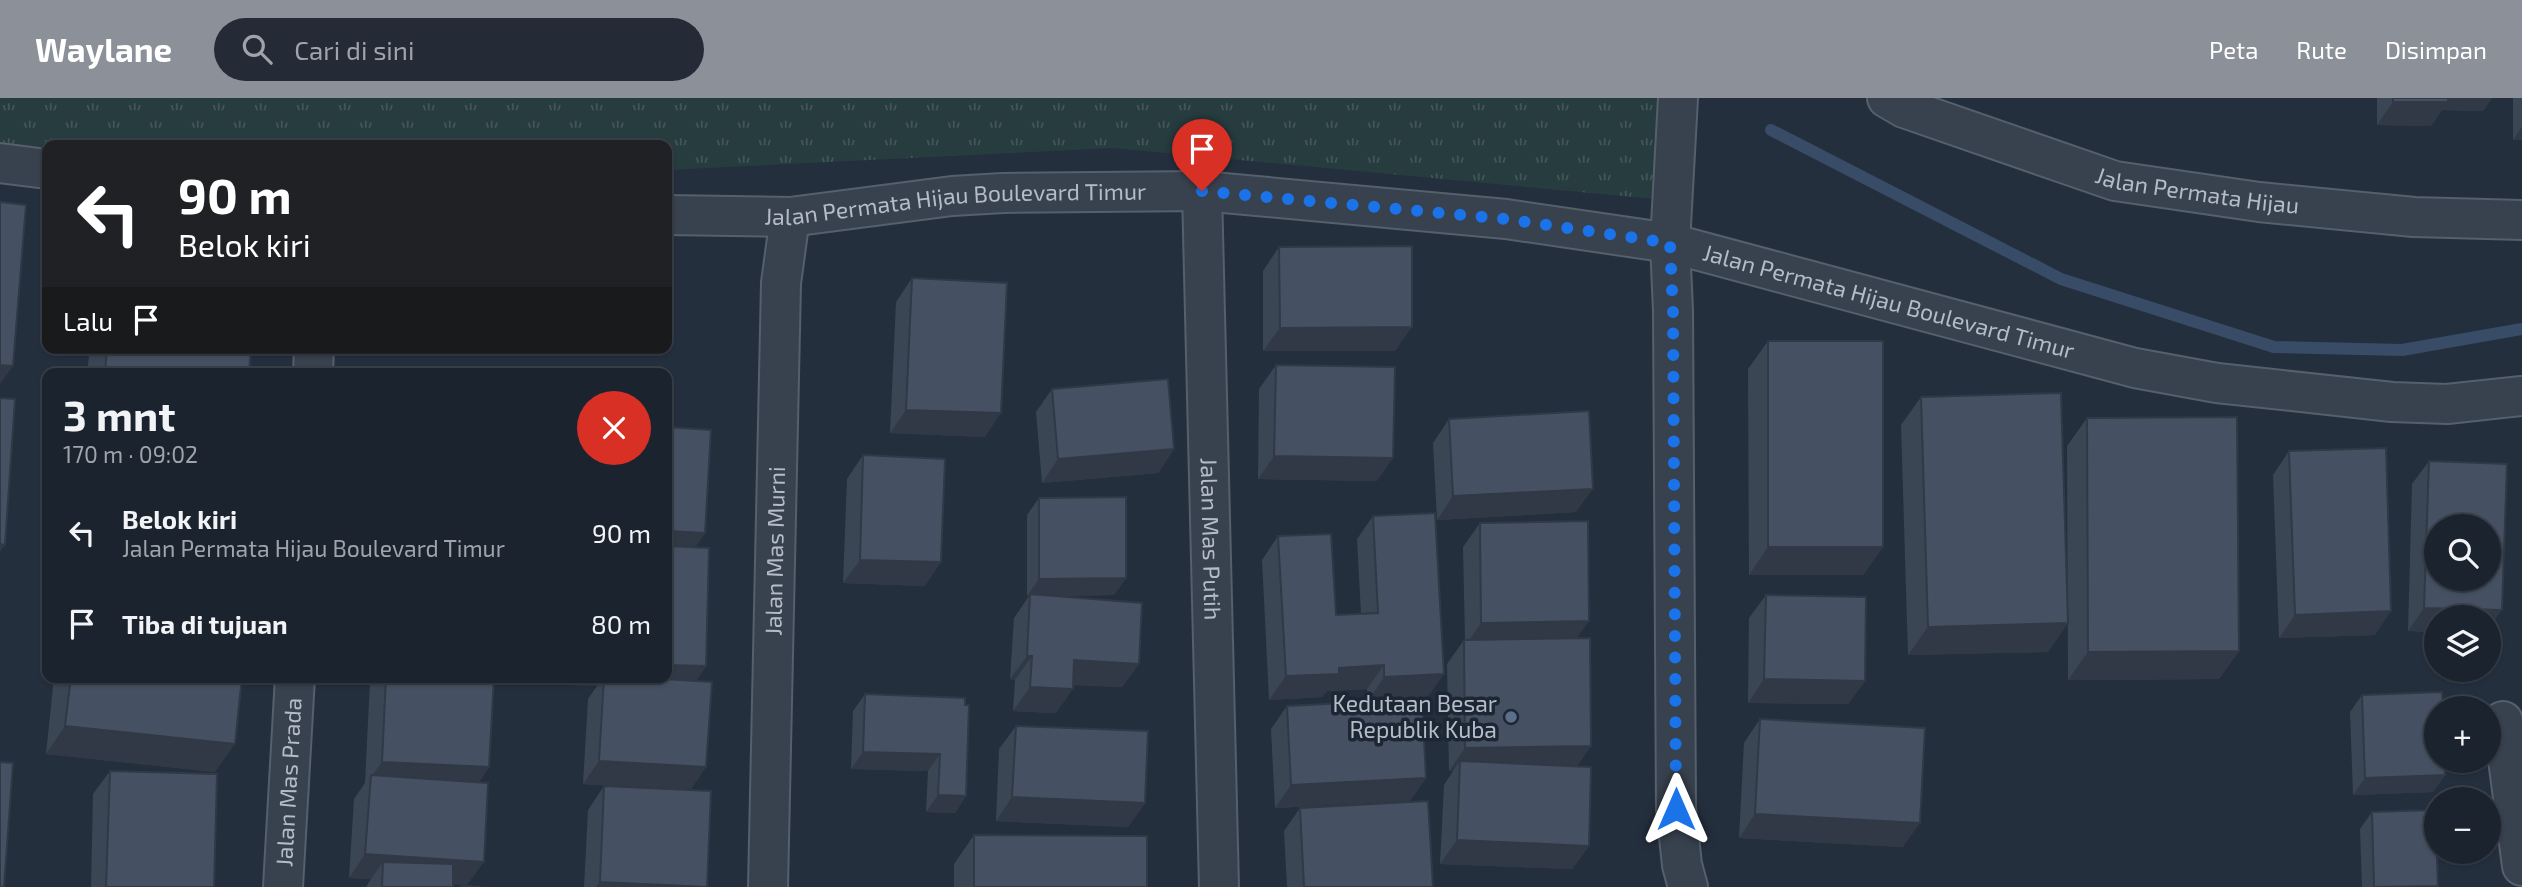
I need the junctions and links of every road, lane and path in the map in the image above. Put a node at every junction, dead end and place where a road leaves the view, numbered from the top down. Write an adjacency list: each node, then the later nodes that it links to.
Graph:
1 (1678, 98): 9 (street)
2 (1887, 98): 8 (street, Jalan Permata Hijau)
3 (0, 163): 4 (street)
4 (42, 168)
5 (1202, 191): 7 (street, Jalan Permata Hijau Boulevard Timur); 9 (street, Jalan Permata Hijau Boulevard Timur); 16 (street, Jalan Mas Putih)
6 (672, 215): 7 (street, Jalan Permata Hijau Boulevard Timur)
7 (790, 217): 15 (street, Jalan Mas Murni)
8 (2522, 220)
9 (1670, 243): 10 (street, Jalan Permata Hijau Boulevard Timur); 17 (street)
10 (2522, 397)
11 (295, 683): 14 (street, Jalan Mas Prada)
12 (2503, 721): 13 (street)
13 (2522, 866)
14 (283, 887)
15 (768, 887)
16 (1219, 887)
17 (1688, 887)

